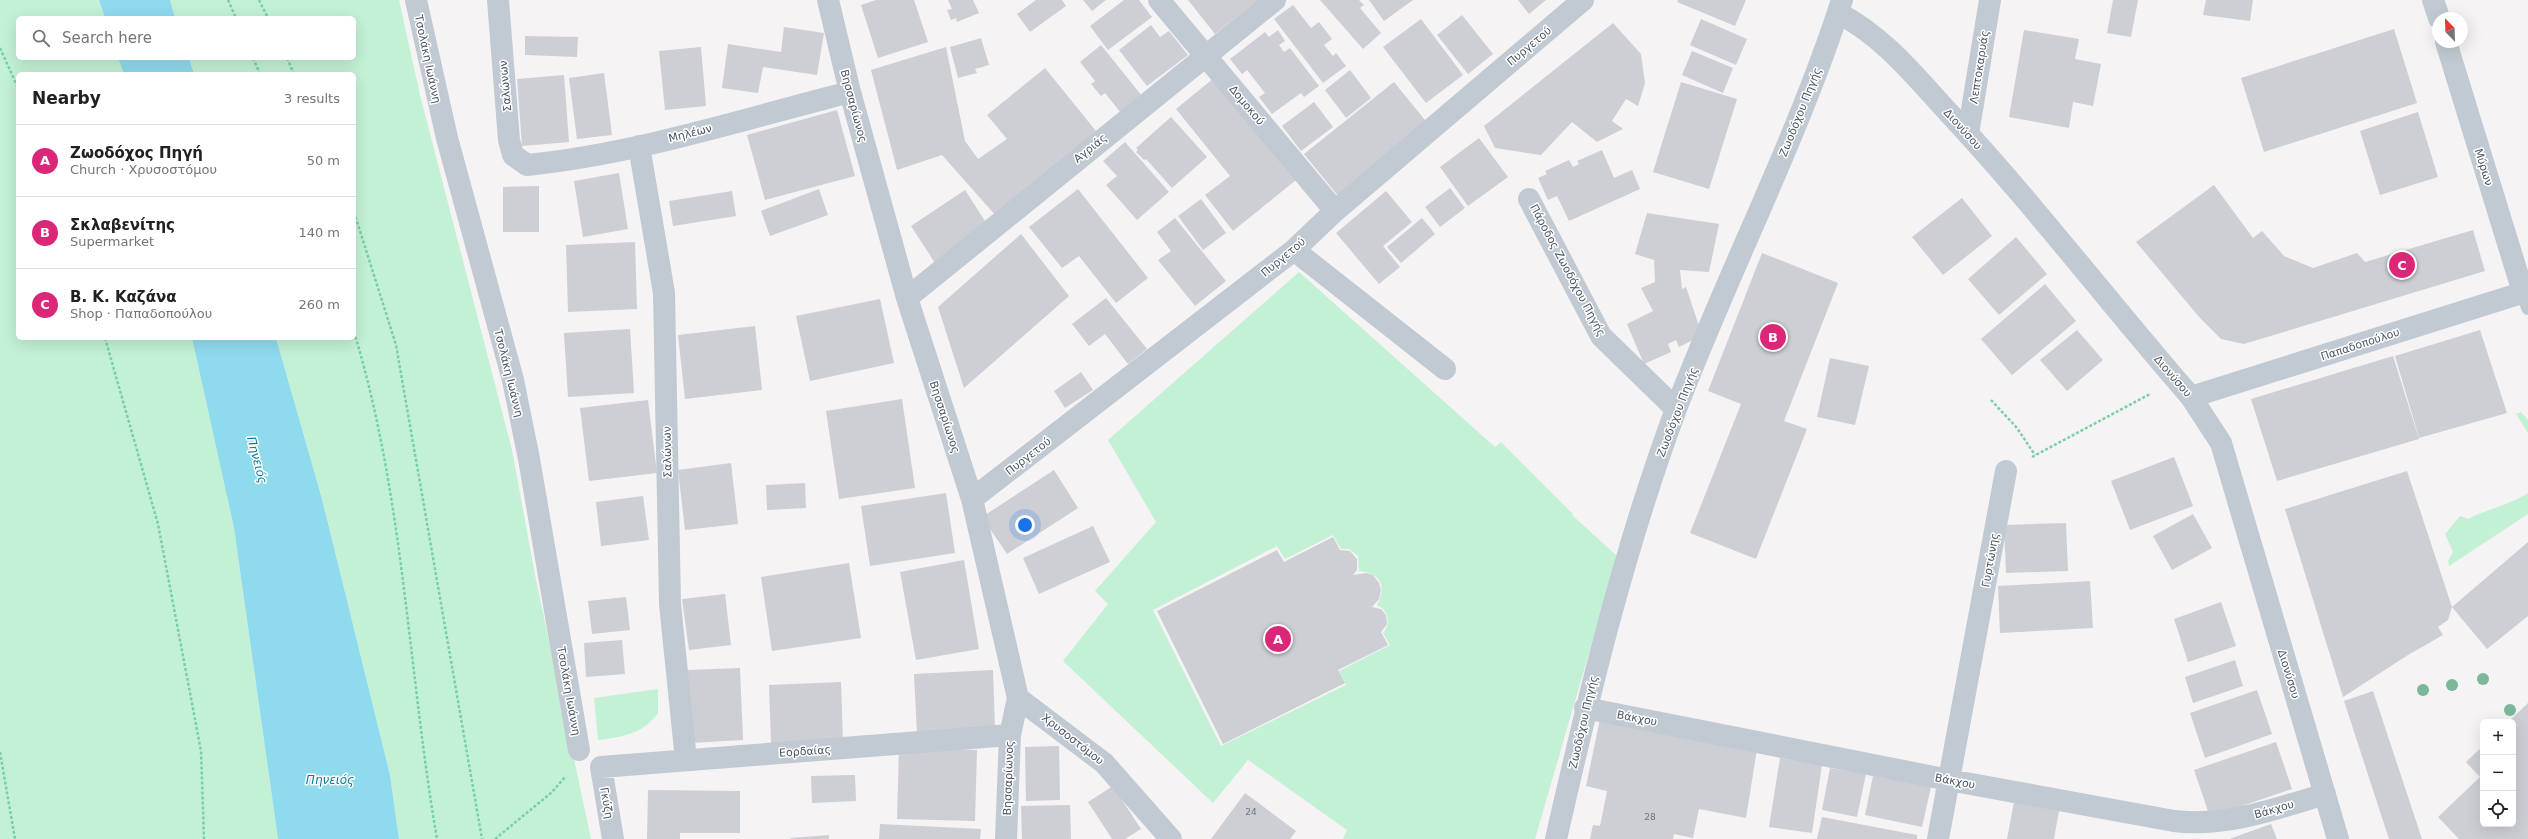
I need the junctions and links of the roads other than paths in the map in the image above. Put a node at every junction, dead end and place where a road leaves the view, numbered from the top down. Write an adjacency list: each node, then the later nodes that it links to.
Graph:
1 (416, 0): 30 (street, Τσολάκη Ιωάννη)
2 (498, 0): 16 (street, Σαλώνων)
3 (828, 0): 13 (street, Βησσαρίωνος)
4 (1159, 0): 12 (street, Δομοκού)
5 (1275, 0): 12 (street, Αγριάς)
6 (1583, 0): 18 (street, Πυργετού)
7 (1990, 0): 14 (street, Λεπτοκαρυάς)
8 (2433, 0): 10 (street)
9 (1840, 7): 14 (street, Διονύσου); 24 (street, Ζωοδόχου Πηγής)
10 (2437, 12)
11 (2448, 48): 20 (street, Μύρων)
12 (1205, 54): 18 (street, Δομοκού); 21 (street, Αγριάς)
13 (850, 92): 15 (street, Μηλέων); 21 (street, Βησσαρίωνος)
14 (1968, 134): 23 (street, Διονύσου)
15 (639, 146): 16 (street, Μηλέων); 31 (street, Σαλώνων)
16 (527, 165)
17 (1530, 199): 24 (street, Πάροδος Ζωοδόχου Πηγής)
18 (1335, 211): 19 (street, Πυργετού)
19 (1294, 250): 22 (street); 26 (street, Πυργετού)
20 (2526, 297): 23 (street, Παπαδοπούλου)
21 (906, 298): 26 (street, Βησσαρίωνος)
22 (1445, 369)
23 (2192, 397): 34 (street, Διονύσου)
24 (1676, 409): 28 (street, Ζωοδόχου Πηγής)
25 (2006, 471): 33 (street, Γυρτώνης)
26 (972, 499): 27 (street, Βησσαρίωνος)
27 (1018, 698): 29 (street, Βησσαρίωνος); 37 (street, Χρυσοστόμου)
28 (1586, 708): 33 (street, Βάκχου); 38 (street, Ζωοδόχου Πηγής)
29 (1010, 735): 31 (street, Εορδαίας); 36 (street, Βησσαρίωνος)
30 (579, 750)
31 (686, 760): 32 (street, Εορδαίας)
32 (601, 767): 35 (street, Γκύζη)
33 (1949, 780): 34 (street, Βάκχου); 39 (street, Γυρτώνης)
34 (2325, 794): 40 (street, Διονύσου)
35 (613, 839)
36 (1006, 839)
37 (1171, 839)
38 (1556, 839)
39 (1938, 839)
40 (2338, 839)

